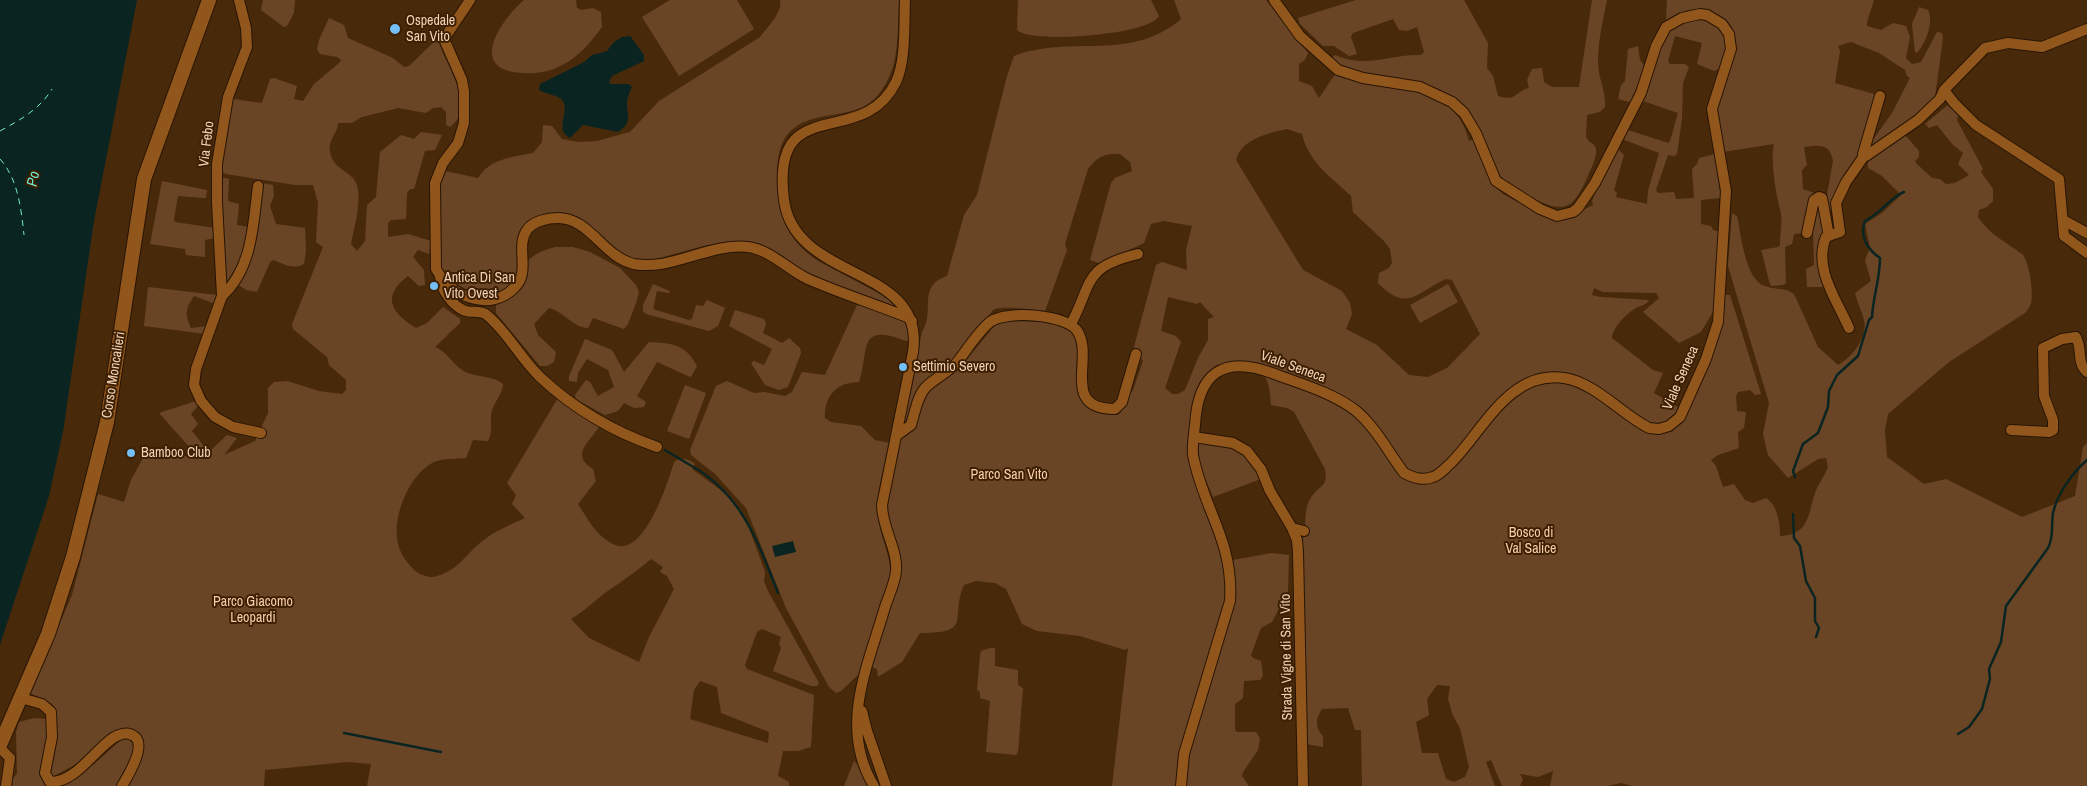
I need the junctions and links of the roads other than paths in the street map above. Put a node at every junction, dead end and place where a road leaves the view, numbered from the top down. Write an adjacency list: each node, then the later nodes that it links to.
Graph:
1 (209, 0): 32 (main road, Corso Moncalieri)
2 (239, 0): 18 (street, Via Febo)
3 (470, 0): 17 (street)
4 (905, 0): 19 (street)
5 (1274, 0): 27 (street, Viale Seneca)
6 (2087, 29): 7 (street)
7 (1944, 90): 9 (street); 11 (street)
8 (1880, 96): 9 (street)
9 (1864, 156): 14 (street)
10 (258, 186): 18 (street, Via Febo)
11 (2063, 220): 13 (street); 15 (street)
12 (1807, 233): 14 (street)
13 (2087, 233)
14 (1831, 235): 21 (street)
15 (2087, 253)
16 (1138, 254): 20 (street)
17 (440, 276): 19 (street); 28 (street)
18 (222, 296): 25 (street, Via Febo)
19 (912, 322): 26 (street)
20 (1071, 324): 22 (street); 26 (street)
21 (1850, 328)
22 (1136, 354)
23 (2087, 372): 24 (street)
24 (2011, 430)
25 (261, 433)
26 (897, 435): 31 (street)
27 (1194, 436): 29 (street, Strada Vigne di San Vito); 38 (street, Viale Seneca)
28 (657, 447)
29 (1292, 528): 30 (street); 39 (street, Strada Vigne di San Vito)
30 (1304, 531)
31 (861, 693): 36 (street); 37 (street)
32 (21, 698): 33 (main road, Corso Moncalieri); 35 (street)
33 (0, 747): 34 (street, Corso Moncalieri)
34 (6, 786)
35 (122, 786)
36 (874, 786)
37 (886, 786)
38 (1180, 786)
39 (1303, 786)

